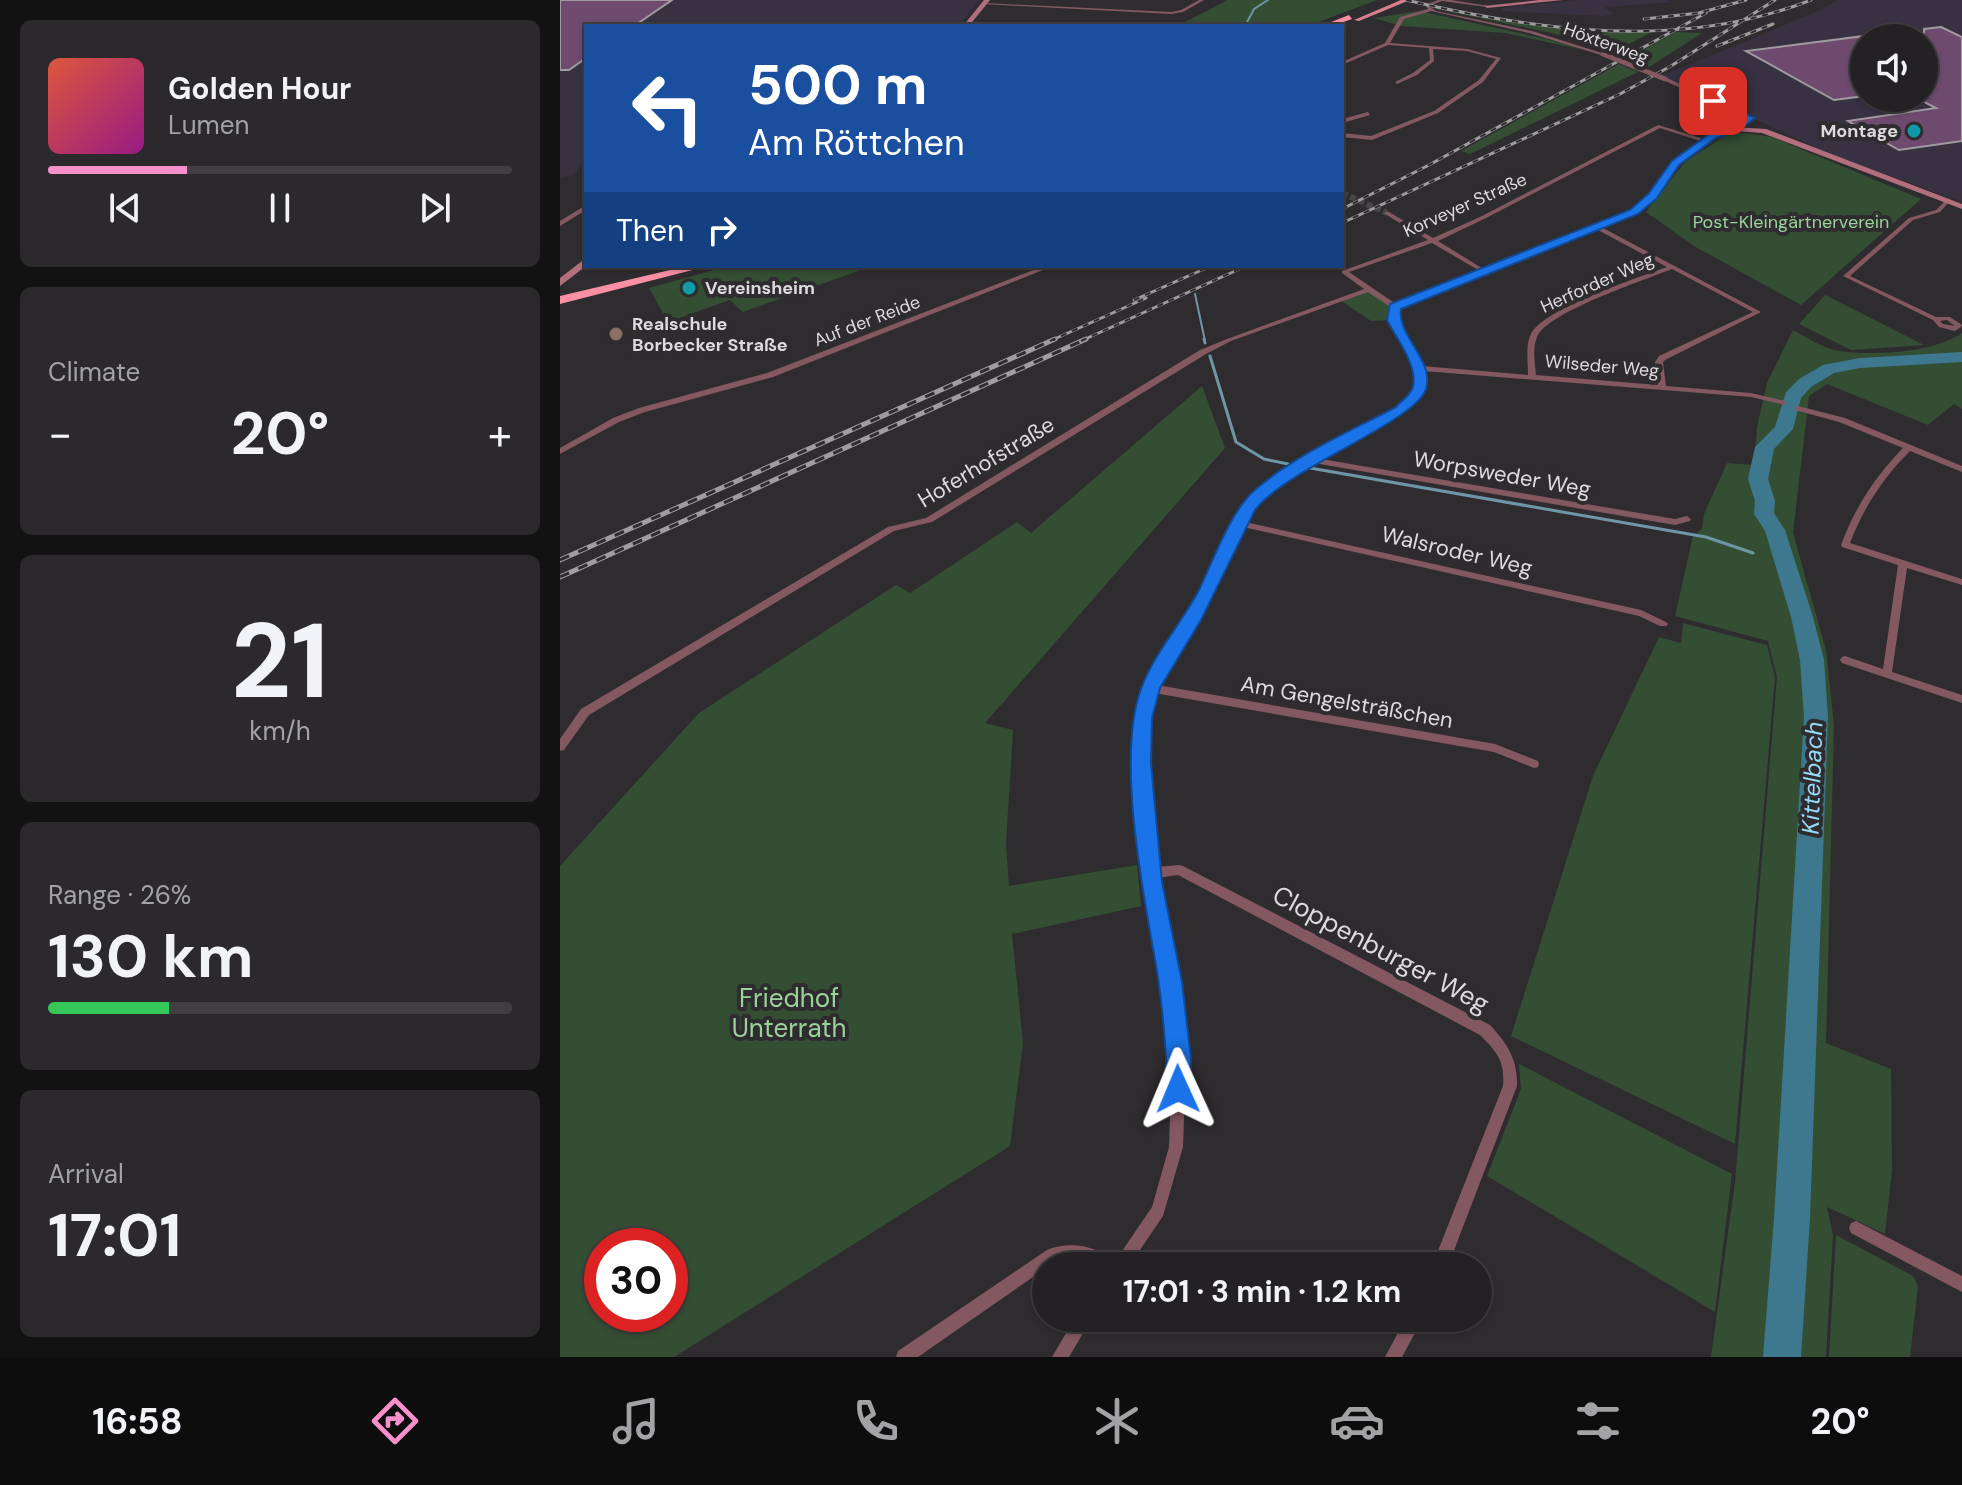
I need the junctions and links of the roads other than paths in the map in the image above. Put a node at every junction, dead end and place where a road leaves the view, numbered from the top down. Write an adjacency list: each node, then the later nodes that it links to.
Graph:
1 (1143, 0): 9 (street)
2 (1202, 0): 9 (street)
3 (1395, 0): 10 (main road)
4 (1407, 0): 10 (main road)
5 (1560, 0): 7 (street)
6 (985, 2): 9 (street); 11 (street)
7 (1487, 6): 8 (street)
8 (1429, 9): 14 (street); 20 (street, Höxterweg, bridge)
9 (1134, 11)
10 (1353, 18): 12 (highway); 13 (highway)
11 (968, 24)
12 (1332, 24)
13 (1344, 24)
14 (1387, 44): 15 (street); 16 (street)
15 (1431, 48): 17 (street); 21 (street)
16 (1344, 63)
17 (1397, 83)
18 (1368, 114): 19 (street)
19 (1344, 120)
20 (1736, 129): 22 (street); 23 (street)
21 (1344, 135)
22 (1706, 141): 28 (street); 29 (street, Korveyer Straße)
23 (1946, 202): 24 (street); 41 (street)
24 (1962, 207)
25 (584, 208): 27 (street)
26 (1387, 213): 29 (street)
27 (560, 224)
28 (1597, 227): 31 (street); 35 (street)
29 (1434, 240): 35 (street); 38 (street, Korveyer Straße)
30 (584, 263): 36 (street)
31 (1672, 267): 43 (street, Herforder Weg); 44 (street)
32 (654, 268): 37 (highway)
33 (694, 268): 39 (highway)
34 (1045, 268): 48 (street, Auf der Reide)
35 (1482, 270): 40 (street)
36 (560, 283)
37 (560, 289)
38 (1369, 289): 40 (street, Korveyer Straße); 60 (street, Hoferhofstraße)
39 (560, 300)
40 (1395, 307): 42 (street)
41 (1935, 319)
42 (1419, 368): 43 (street, Wilseder Weg); 49 (street)
43 (1532, 377): 44 (street, Wilseder Weg)
44 (1662, 387): 45 (street, Wilseder Weg)
45 (1782, 403)
46 (1798, 408): 47 (street)
47 (1908, 448): 50 (street); 53 (street)
48 (560, 451)
49 (1310, 460): 51 (street, Worpsweder Weg); 52 (street)
50 (1962, 469)
51 (1687, 519)
52 (1240, 524): 55 (street, Walsroder Weg); 58 (street)
53 (1903, 563): 54 (street); 57 (street)
54 (1962, 582)
55 (1663, 624)
56 (1845, 660): 57 (street)
57 (1887, 674): 59 (street)
58 (1150, 688): 61 (street, Am Gengelsträßchen); 62 (street)
59 (1962, 699)
60 (560, 747)
61 (1534, 764)
62 (1151, 873): 64 (street); 65 (street, Cloppenburger Weg)
63 (1856, 1228): 67 (street)
64 (1130, 1252)
65 (1445, 1252)
66 (1032, 1269): 70 (street)
67 (1962, 1284)
68 (1075, 1332): 71 (street)
69 (1407, 1332): 72 (street)
70 (904, 1357)
71 (1060, 1357)
72 (1393, 1357)

